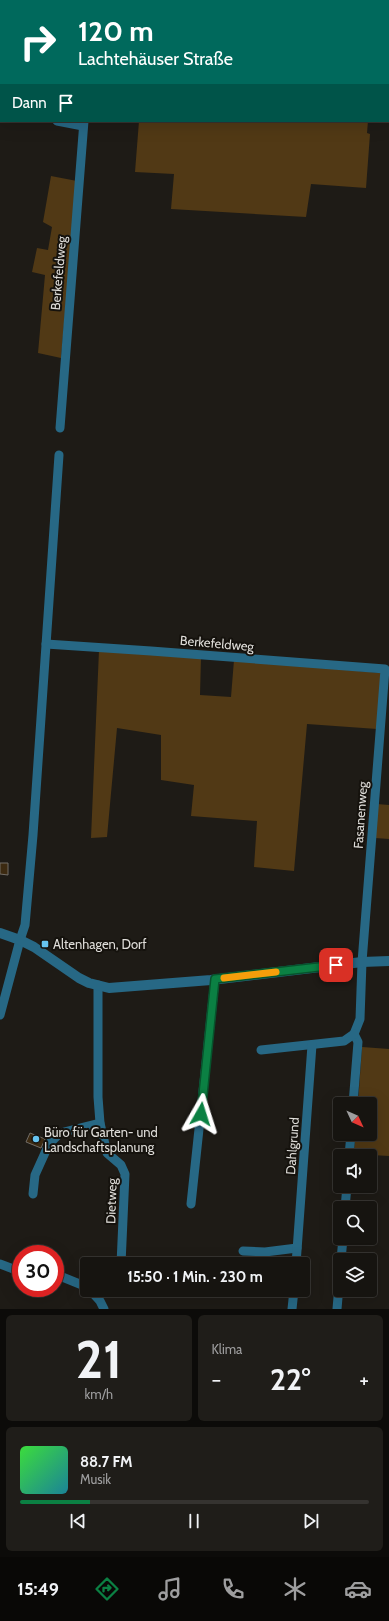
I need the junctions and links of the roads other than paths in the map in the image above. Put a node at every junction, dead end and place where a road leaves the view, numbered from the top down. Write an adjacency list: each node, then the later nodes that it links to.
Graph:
1 (70, 122): 2 (street)
2 (84, 123): 3 (street, Berkefeldweg)
3 (60, 428)
4 (59, 455): 5 (street)
5 (46, 644): 6 (street, Berkefeldweg); 8 (street)
6 (385, 669): 10 (street, Fasanenweg)
7 (0, 933): 8 (street)
8 (20, 940): 12 (street); 13 (street)
9 (389, 961): 10 (street)
10 (362, 962): 11 (street); 14 (street, Fasanenweg)
11 (215, 979): 12 (street); 20 (street)
12 (98, 986): 18 (street, Dietweg)
13 (0, 1015)
14 (354, 1034): 15 (street); 17 (street)
15 (312, 1045): 16 (street); 21 (street, Dahlgrund)
16 (261, 1050)
17 (354, 1097)
18 (100, 1123): 19 (street); 23 (street, Dietweg)
19 (33, 1194)
20 (191, 1204)
21 (297, 1248): 22 (street); 24 (street, Dahlgrund)
22 (243, 1250)
23 (122, 1257)
24 (296, 1257)
25 (0, 1264): 26 (street)
26 (12, 1268)
27 (64, 1278): 28 (street)
28 (80, 1284)
29 (96, 1297): 32 (street)
30 (293, 1297): 33 (street)
31 (338, 1297): 34 (street)
32 (104, 1309)
33 (292, 1309)
34 (337, 1309)

